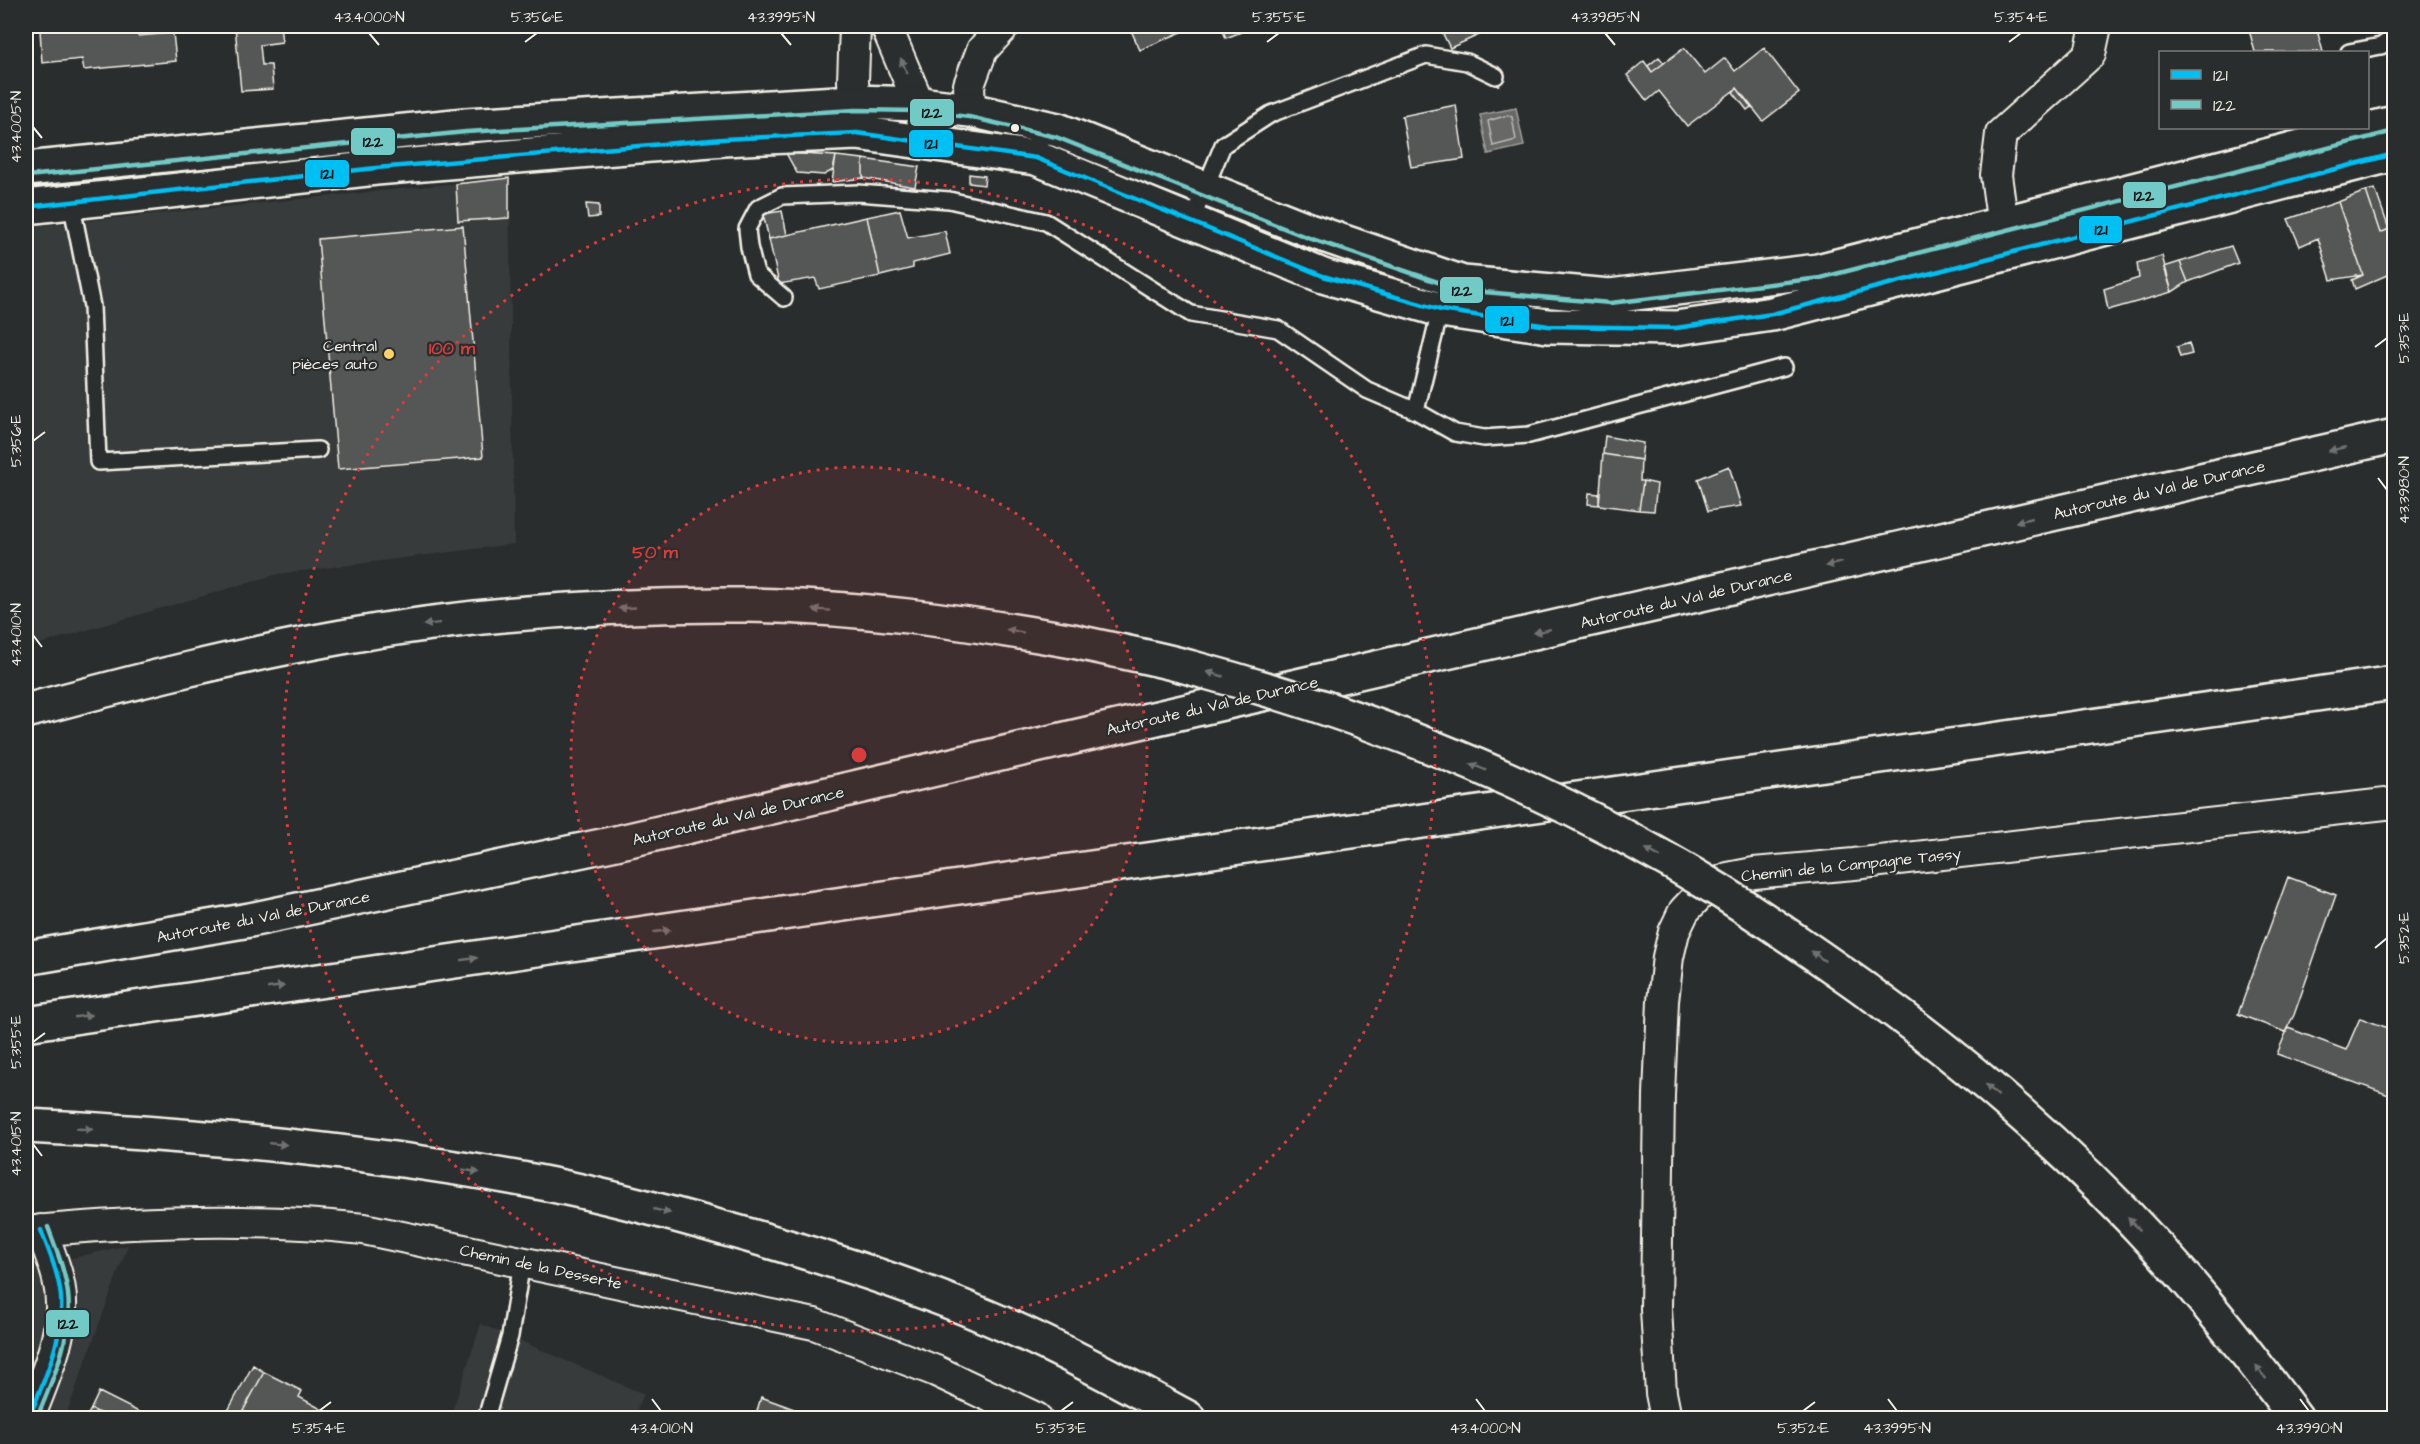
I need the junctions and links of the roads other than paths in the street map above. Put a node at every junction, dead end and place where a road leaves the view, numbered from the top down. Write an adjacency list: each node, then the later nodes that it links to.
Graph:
1 (855, 26): 10 (street)
2 (886, 26): 8 (street, one-way to 2)
3 (1004, 26): 9 (street)
4 (2096, 26): 19 (street)
5 (2394, 37): 6 (lane)
6 (2354, 51)
7 (1496, 76): 15 (lane)
8 (919, 104): 9 (main road); 10 (main road); 12 (street)
9 (970, 110): 15 (main road)
10 (856, 118): 12 (main road); 14 (main road); 16 (main road)
11 (2394, 123): 19 (main road)
12 (927, 142): 18 (main road)
13 (2394, 154): 19 (main road)
14 (26, 169)
15 (1203, 188): 18 (lane); 20 (main road)
16 (71, 202): 17 (main road); 26 (lane)
17 (26, 207)
18 (1191, 222): 22 (main road)
19 (2005, 238): 20 (main road); 22 (main road)
20 (1447, 277): 22 (lane)
21 (784, 298): 24 (lane)
22 (1441, 310): 24 (lane)
23 (1784, 367): 24 (lane)
24 (1416, 411)
25 (2394, 436): 30 (main road, Autoroute du Val de Durance, one-way to 30)
26 (318, 450)
27 (2394, 683): 31 (main road, one-way to 27)
28 (26, 711): 40 (main road, one-way to 28, bridge)
29 (2394, 803): 39 (street, Chemin de la Campagne Tassy)
30 (26, 958)
31 (26, 1024)
32 (26, 1126): 38 (main road, one-way to 38)
33 (33, 1231): 34 (street, Chemin de la Desserte); 35 (street)
34 (522, 1262): 36 (lane); 37 (street, Chemin de la Desserte)
35 (29, 1419)
36 (486, 1419)
37 (1036, 1419)
38 (1188, 1419)
39 (1666, 1419)
40 (2296, 1419)

